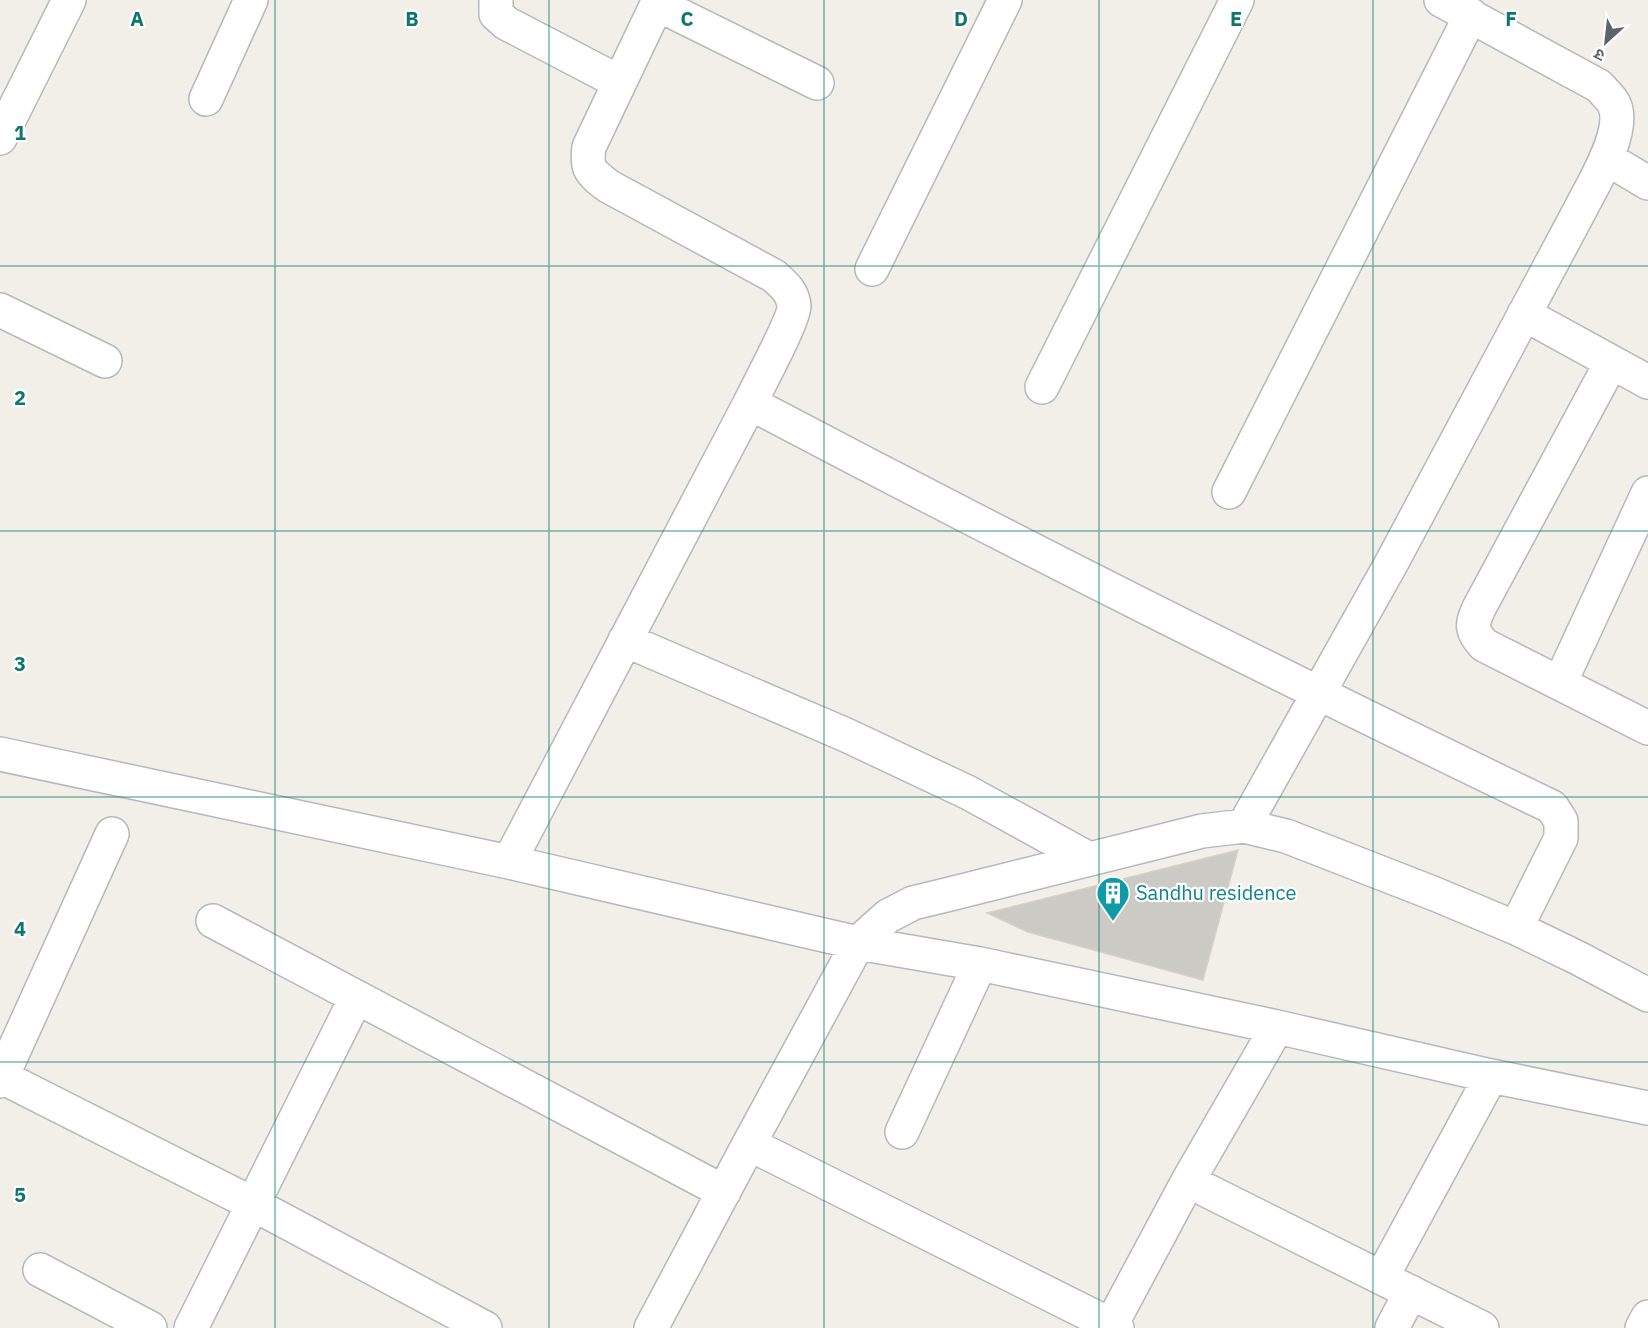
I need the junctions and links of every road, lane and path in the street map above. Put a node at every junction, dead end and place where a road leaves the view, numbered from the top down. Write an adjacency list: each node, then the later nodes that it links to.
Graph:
1 (69, 0): 12 (street)
2 (251, 0): 11 (street)
3 (496, 0): 9 (street)
4 (1005, 0): 15 (street)
5 (1237, 0): 21 (street)
6 (1441, 0): 8 (street)
7 (658, 2): 9 (street); 10 (street)
8 (1471, 15): 13 (street); 23 (street)
9 (619, 82): 22 (street)
10 (817, 83)
11 (206, 99)
12 (0, 138)
13 (1606, 158): 14 (street); 17 (street)
14 (1648, 183)
15 (872, 269)
16 (0, 310): 18 (street)
17 (1524, 314): 19 (street); 27 (street)
18 (105, 361)
19 (1611, 363): 20 (street); 26 (street)
20 (1648, 382)
21 (1042, 387)
22 (750, 403): 25 (street); 27 (street)
23 (1229, 492)
24 (1648, 493): 26 (street)
25 (625, 640): 32 (street); 33 (street)
26 (1560, 683): 28 (street)
27 (1317, 694): 30 (street); 35 (street)
28 (1647, 724)
29 (0, 754): 33 (street)
30 (1244, 826): 32 (street); 35 (street)
31 (112, 834): 42 (street)
32 (1089, 859): 36 (street)
33 (509, 862): 36 (street)
34 (213, 921): 39 (street)
35 (1516, 928): 38 (street)
36 (858, 943): 37 (street); 45 (street)
37 (980, 964): 40 (street); 44 (street)
38 (1648, 995)
39 (356, 998): 47 (street); 48 (street)
40 (1277, 1027): 41 (street); 46 (street)
41 (1491, 1076): 43 (street); 50 (street)
42 (1, 1078): 48 (street)
43 (1648, 1108)
44 (902, 1132)
45 (749, 1144): 47 (street); 53 (street)
46 (1188, 1181): 50 (street); 53 (street)
47 (724, 1192): 57 (street)
48 (251, 1203): 55 (street); 56 (street)
49 (40, 1270): 54 (street)
50 (1382, 1277): 51 (street)
51 (1411, 1292): 58 (street); 59 (street)
52 (1648, 1317): 60 (street)
53 (1114, 1326)
54 (150, 1328)
55 (191, 1328)
56 (485, 1328)
57 (651, 1328)
58 (1392, 1328)
59 (1482, 1328)
60 (1642, 1328)

